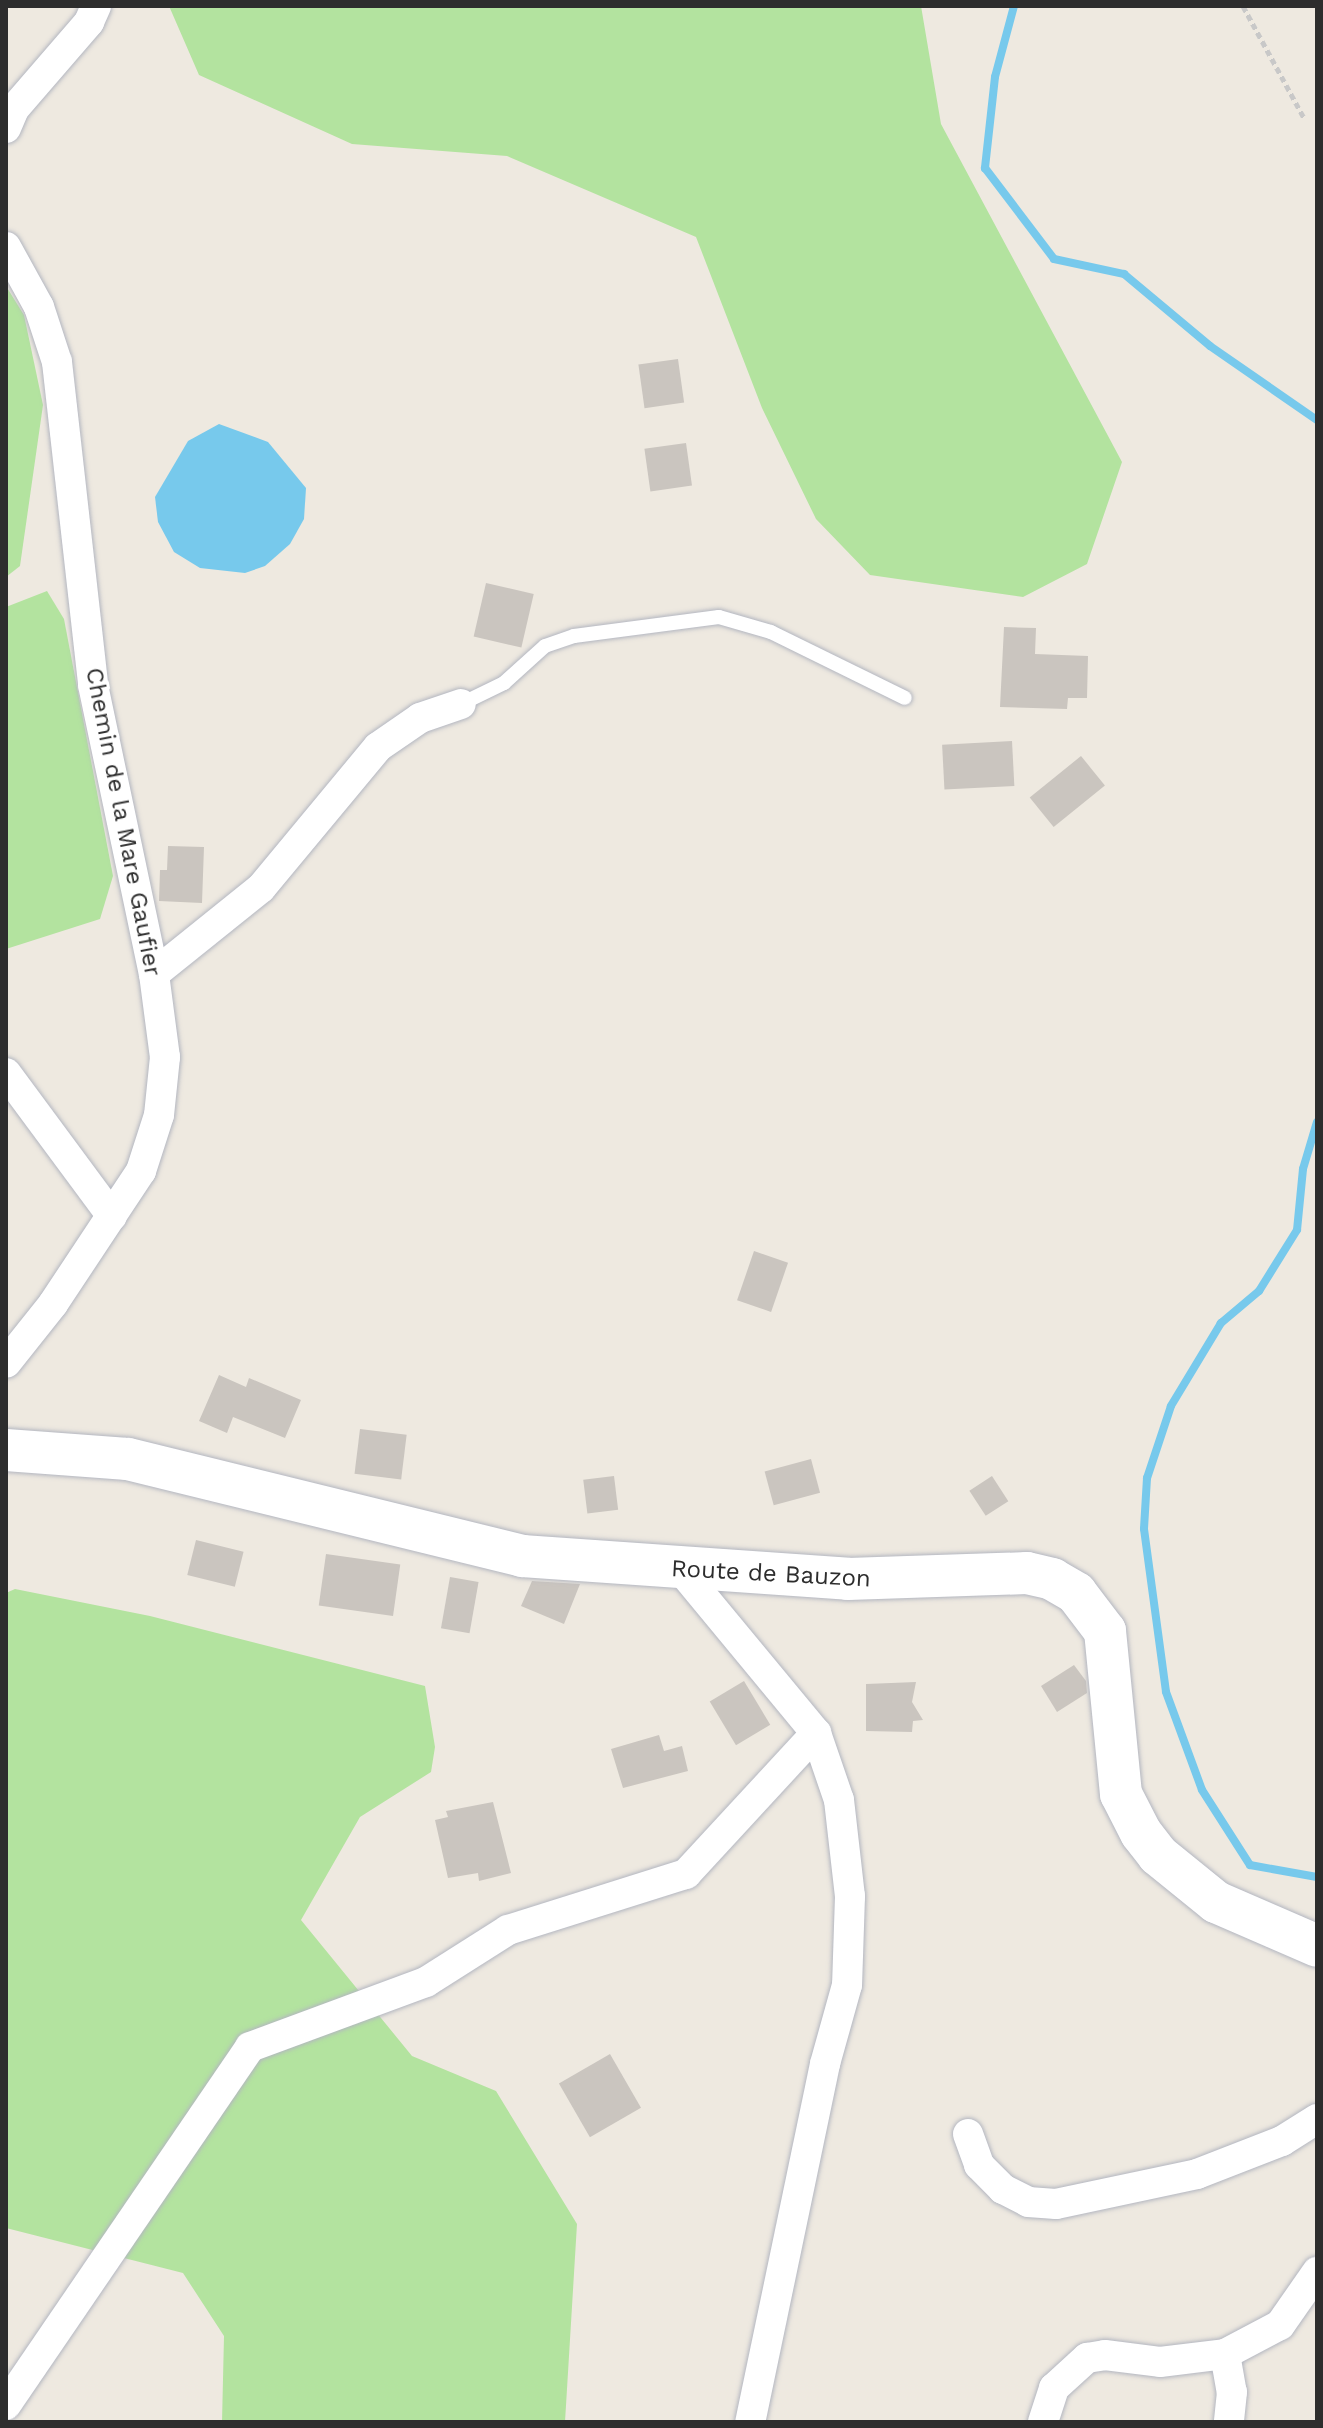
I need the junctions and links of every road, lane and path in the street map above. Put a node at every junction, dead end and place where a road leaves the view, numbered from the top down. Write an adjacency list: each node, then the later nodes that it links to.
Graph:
1 (96, 6): 4 (street)
2 (1243, 6): 3 (path)
3 (1304, 118)
4 (6, 128)
5 (6, 247): 8 (street, Chemin de la Mare Gaufier)
6 (905, 698): 7 (lane)
7 (461, 704): 8 (street)
8 (154, 974): 10 (street, Chemin de la Mare Gaufier)
9 (6, 1073): 10 (street)
10 (112, 1216): 11 (street, Chemin de la Mare Gaufier)
11 (6, 1363)
12 (6, 1450): 13 (street, Route de Bauzon)
13 (682, 1571): 14 (street); 15 (street, Route de Bauzon)
14 (816, 1733): 20 (street); 21 (street)
15 (1317, 1946)
16 (1317, 2119): 17 (street)
17 (968, 2134)
18 (1317, 2272): 19 (street)
19 (1225, 2354): 22 (street); 23 (street)
20 (6, 2405)
21 (750, 2422)
22 (1043, 2422)
23 (1229, 2422)

